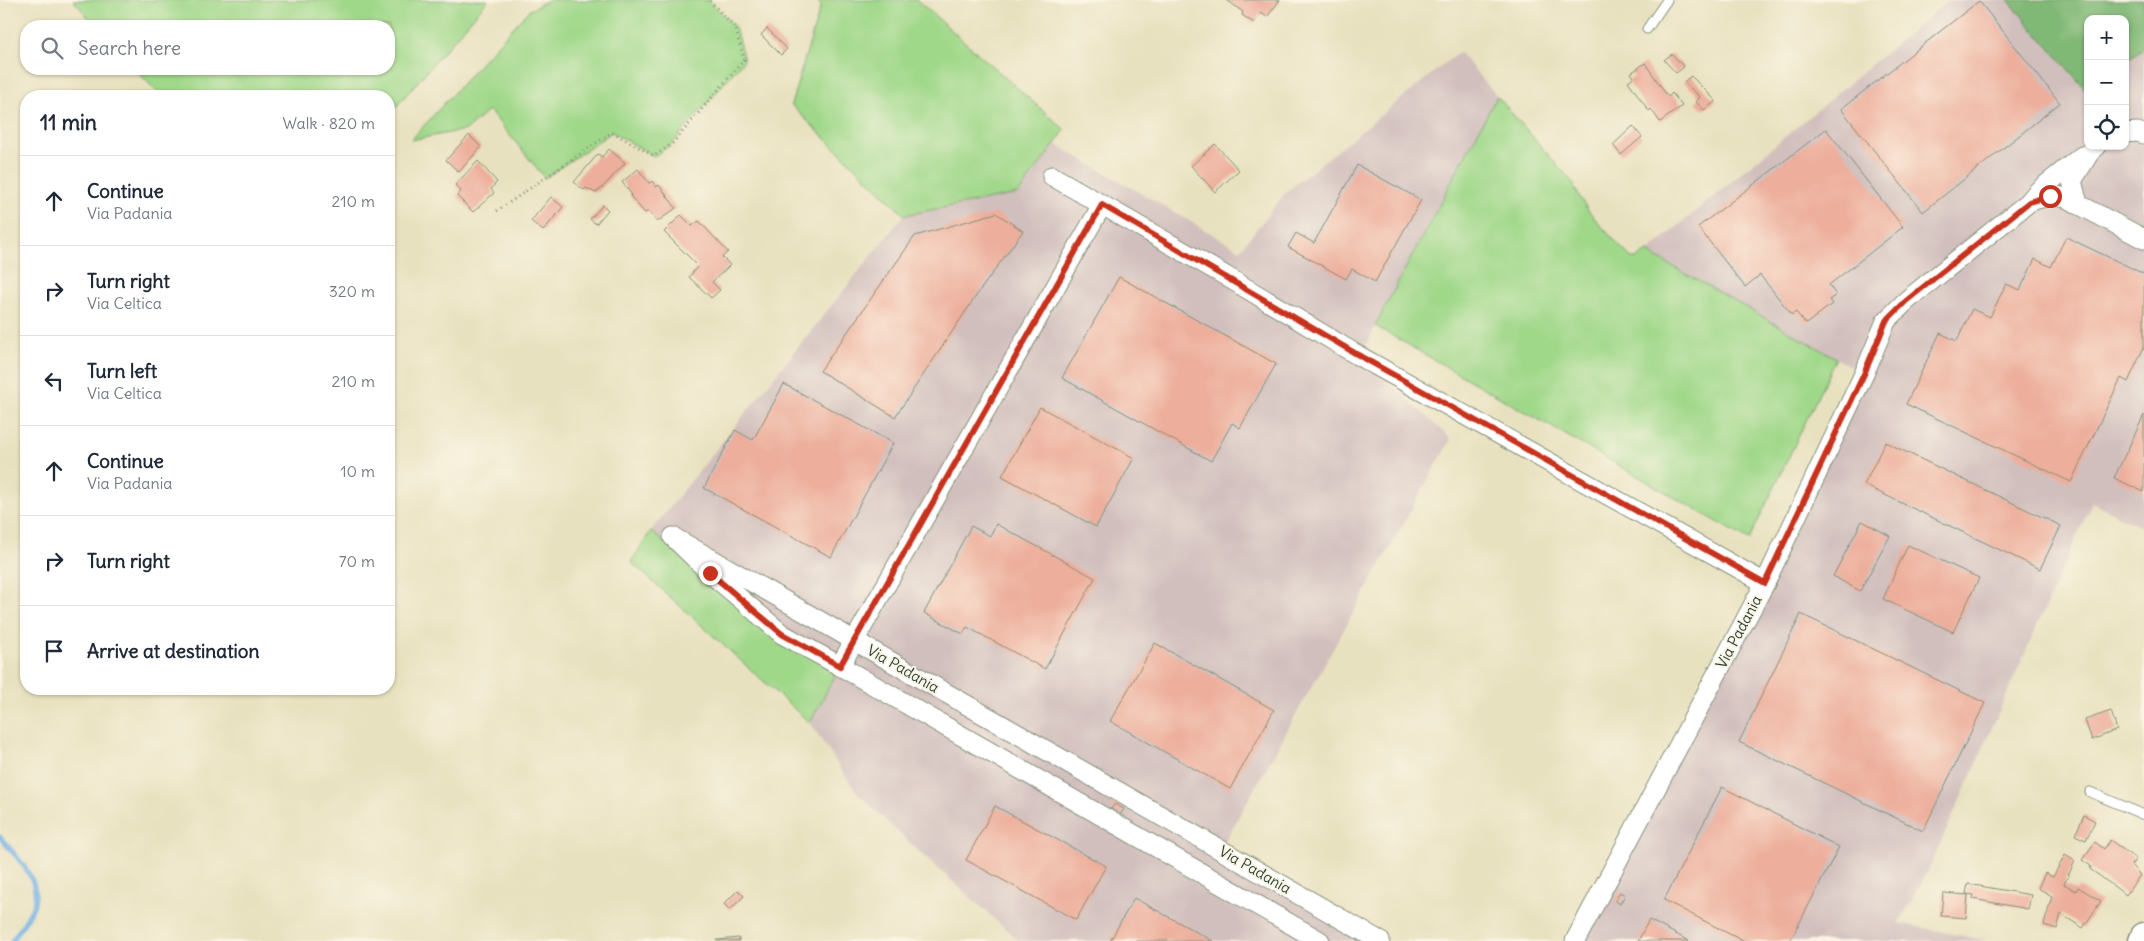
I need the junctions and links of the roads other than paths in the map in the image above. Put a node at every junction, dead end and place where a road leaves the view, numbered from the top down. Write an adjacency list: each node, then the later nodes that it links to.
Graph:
1 (1667, 0): 2 (lane)
2 (1647, 29)
3 (2129, 133): 4 (street)
4 (2144, 134)
5 (2092, 150): 8 (street, Via Padania)
6 (2093, 150): 9 (street)
7 (1052, 176): 10 (street)
8 (2029, 202): 9 (street); 12 (street, Via Padania)
9 (2078, 204): 11 (street)
10 (1102, 205): 12 (street); 13 (street)
11 (2144, 239)
12 (1765, 583): 22 (street, Via Padania)
13 (854, 641): 14 (street, Via Padania); 14 (street); 16 (street, Via Padania)
14 (840, 666): 18 (street, Via Padania)
15 (2090, 792): 17 (lane)
16 (1158, 815): 18 (street); 21 (street, Via Padania)
17 (2144, 815)
18 (1143, 840): 20 (street, Via Padania)
19 (2144, 936): 23 (main road)
20 (1320, 941)
21 (1380, 941)
22 (1575, 941)
23 (2142, 941)

